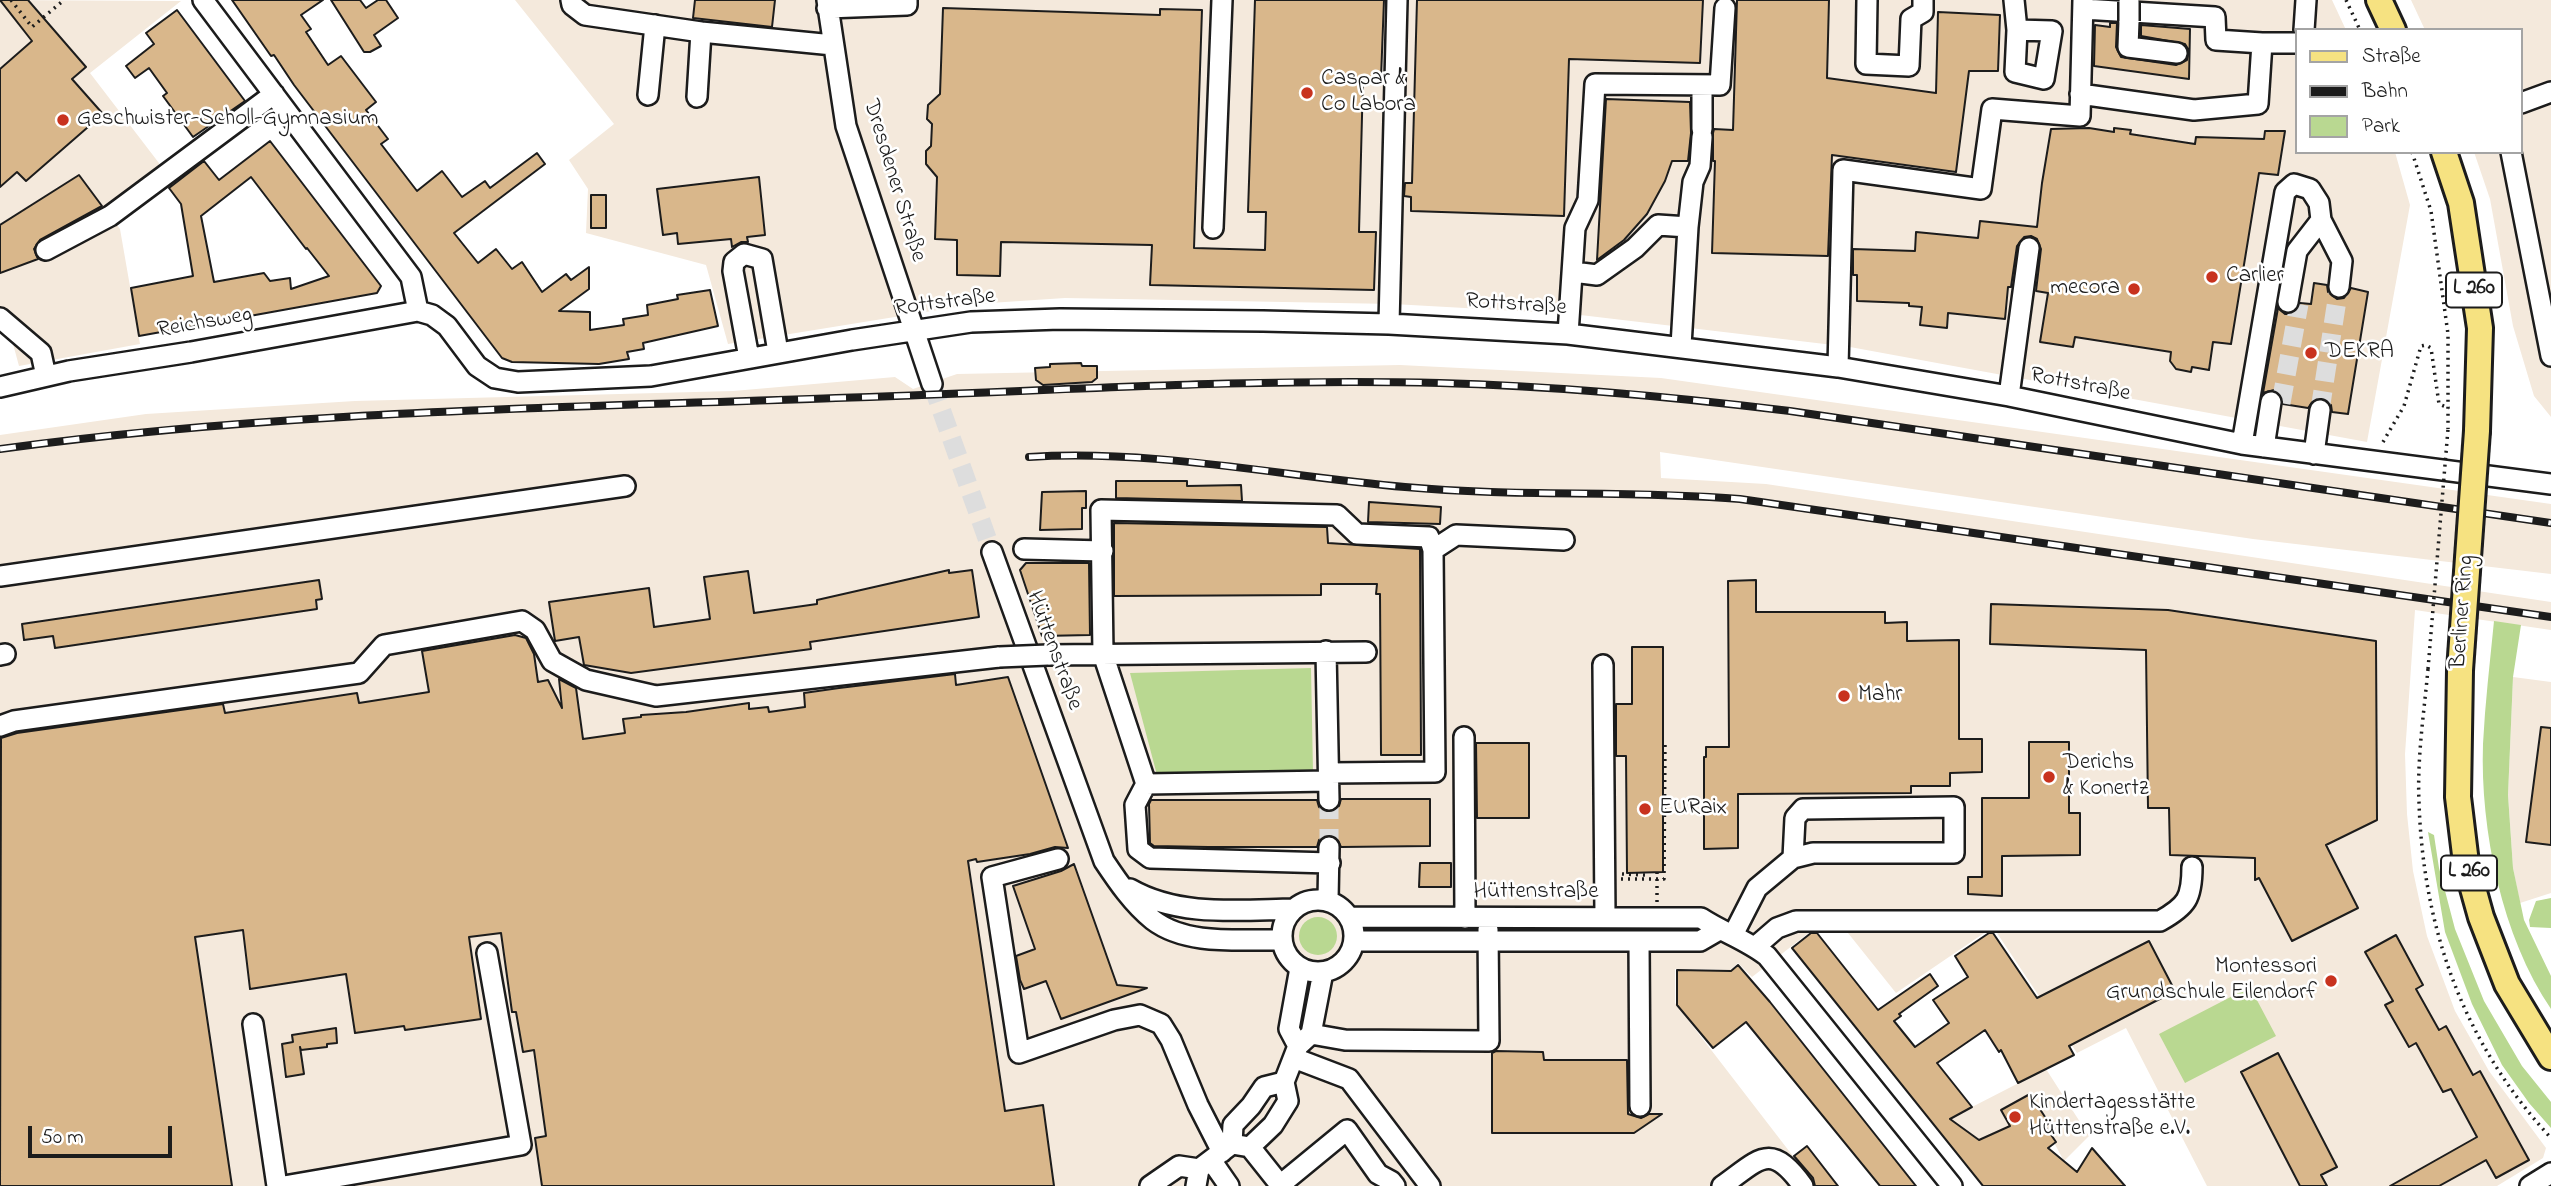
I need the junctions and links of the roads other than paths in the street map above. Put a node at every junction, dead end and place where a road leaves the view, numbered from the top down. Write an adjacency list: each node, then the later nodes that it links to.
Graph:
1 (203, 0): 28 (street)
2 (571, 0): 17 (street)
3 (907, 0): 11 (street)
4 (1222, 0): 37 (street)
5 (1397, 0): 45 (street)
6 (1867, 0): 7 (street)
7 (1923, 0)
8 (2014, 0): 20 (street)
9 (2306, 0): 18 (street)
10 (2379, 0): 19 (main road)
11 (880, 3): 12 (street)
12 (827, 4): 24 (street, Dresdener Straße)
13 (2083, 4): 16 (street); 29 (street)
14 (1725, 8): 26 (street)
15 (2129, 8): 25 (street)
16 (2210, 8): 22 (street)
17 (655, 25): 21 (street); 30 (street)
18 (2304, 28)
19 (2392, 28)
20 (2017, 30)
21 (701, 32): 24 (street); 31 (street)
22 (2262, 43): 23 (street); 29 (street)
23 (2296, 43)
24 (833, 45): 46 (street, Dresdener Straße)
25 (2177, 52)
26 (1702, 85): 36 (street); 40 (street)
27 (2551, 92): 32 (street)
28 (274, 94): 39 (street); 43 (street)
29 (2080, 94): 52 (street)
30 (649, 95)
31 (697, 97)
32 (2523, 102)
33 (2445, 154): 99 (main road, Berliner Ring / L 260, bridge)
34 (2511, 154): 50 (street)
35 (2321, 220): 41 (street); 42 (street); 59 (street)
36 (1688, 226): 40 (street); 48 (street)
37 (1213, 228)
38 (2029, 248): 56 (street)
39 (46, 250)
40 (1573, 272): 47 (street)
41 (2333, 286)
42 (2294, 303)
43 (418, 311): 51 (street, Rottstraße); 53 (street, Reichsweg)
44 (0, 318): 53 (street)
45 (1389, 324): 46 (street, Rottstraße); 47 (street, Rottstraße)
46 (915, 332): 49 (street, Rottstraße); 54 (street)
47 (1568, 334): 48 (street, Rottstraße)
48 (1681, 346): 52 (street, Rottstraße)
49 (778, 352): 51 (street, Rottstraße); 51 (street)
50 (2551, 356)
51 (749, 358)
52 (1838, 366): 56 (street, Rottstraße)
53 (46, 376): 55 (street, Reichsweg)
54 (932, 384)
55 (0, 387)
56 (2009, 396): 59 (street, Rottstraße)
57 (2276, 403): 60 (street)
58 (2314, 409): 61 (street)
59 (2242, 444): 60 (street, Rottstraße)
60 (2269, 448): 61 (street, Rottstraße)
61 (2307, 453): 62 (street, Rottstraße)
62 (2551, 484)
63 (625, 486): 69 (street)
64 (1564, 540): 66 (street)
65 (1024, 549): 67 (street)
66 (1433, 550): 67 (street); 77 (street)
67 (1103, 551): 72 (street)
68 (992, 552): 81 (street, Hüttenstraße)
69 (0, 576)
70 (1326, 651): 71 (street); 72 (street); 77 (street)
71 (1366, 652)
72 (1103, 654): 74 (street, bridge); 76 (street)
73 (1603, 666): 85 (street)
74 (0, 726)
75 (1464, 737): 86 (street)
76 (1146, 784): 77 (street); 82 (street)
77 (1329, 785)
78 (1793, 858): 78 (street); 88 (street)
79 (1058, 859): 102 (street)
80 (2192, 867): 93 (street)
81 (1118, 882): 83 (street); 89 (street, Hüttenstraße)
82 (1328, 900): 83 (street); 84 (street)
83 (1293, 909): 89 (street)
84 (1349, 917): 86 (street, Hüttenstraße); 91 (street)
85 (1605, 917): 87 (street, Hüttenstraße); 88 (street, Hüttenstraße)
86 (1465, 918): 87 (street, Hüttenstraße)
87 (1488, 918): 90 (street)
88 (1726, 932): 92 (street, Hüttenstraße); 93 (street, Hüttenstraße)
89 (1281, 940): 95 (street)
90 (1488, 940): 91 (street, Hüttenstraße); 92 (street, Hüttenstraße); 98 (street)
91 (1354, 941): 96 (street)
92 (1639, 941): 101 (street)
93 (1755, 947): 113 (street, Hüttenstraße)
94 (487, 954): 106 (street)
95 (1300, 968): 96 (street); 98 (street)
96 (1323, 972): 98 (street)
97 (253, 1024): 105 (street)
98 (1301, 1046): 100 (street); 110 (street)
99 (2551, 1057)
100 (1284, 1082): 102 (street); 102 (street)
101 (1640, 1106)
102 (1219, 1160): 104 (street); 107 (street); 108 (street)
103 (2551, 1173): 114 (street)
104 (1280, 1185): 109 (street)
105 (277, 1186)
106 (284, 1186)
107 (1150, 1186)
108 (1229, 1186)
109 (1395, 1186)
110 (1430, 1186)
111 (1722, 1186): 112 (street)
112 (1803, 1186)
113 (1952, 1186)
114 (2530, 1186)

